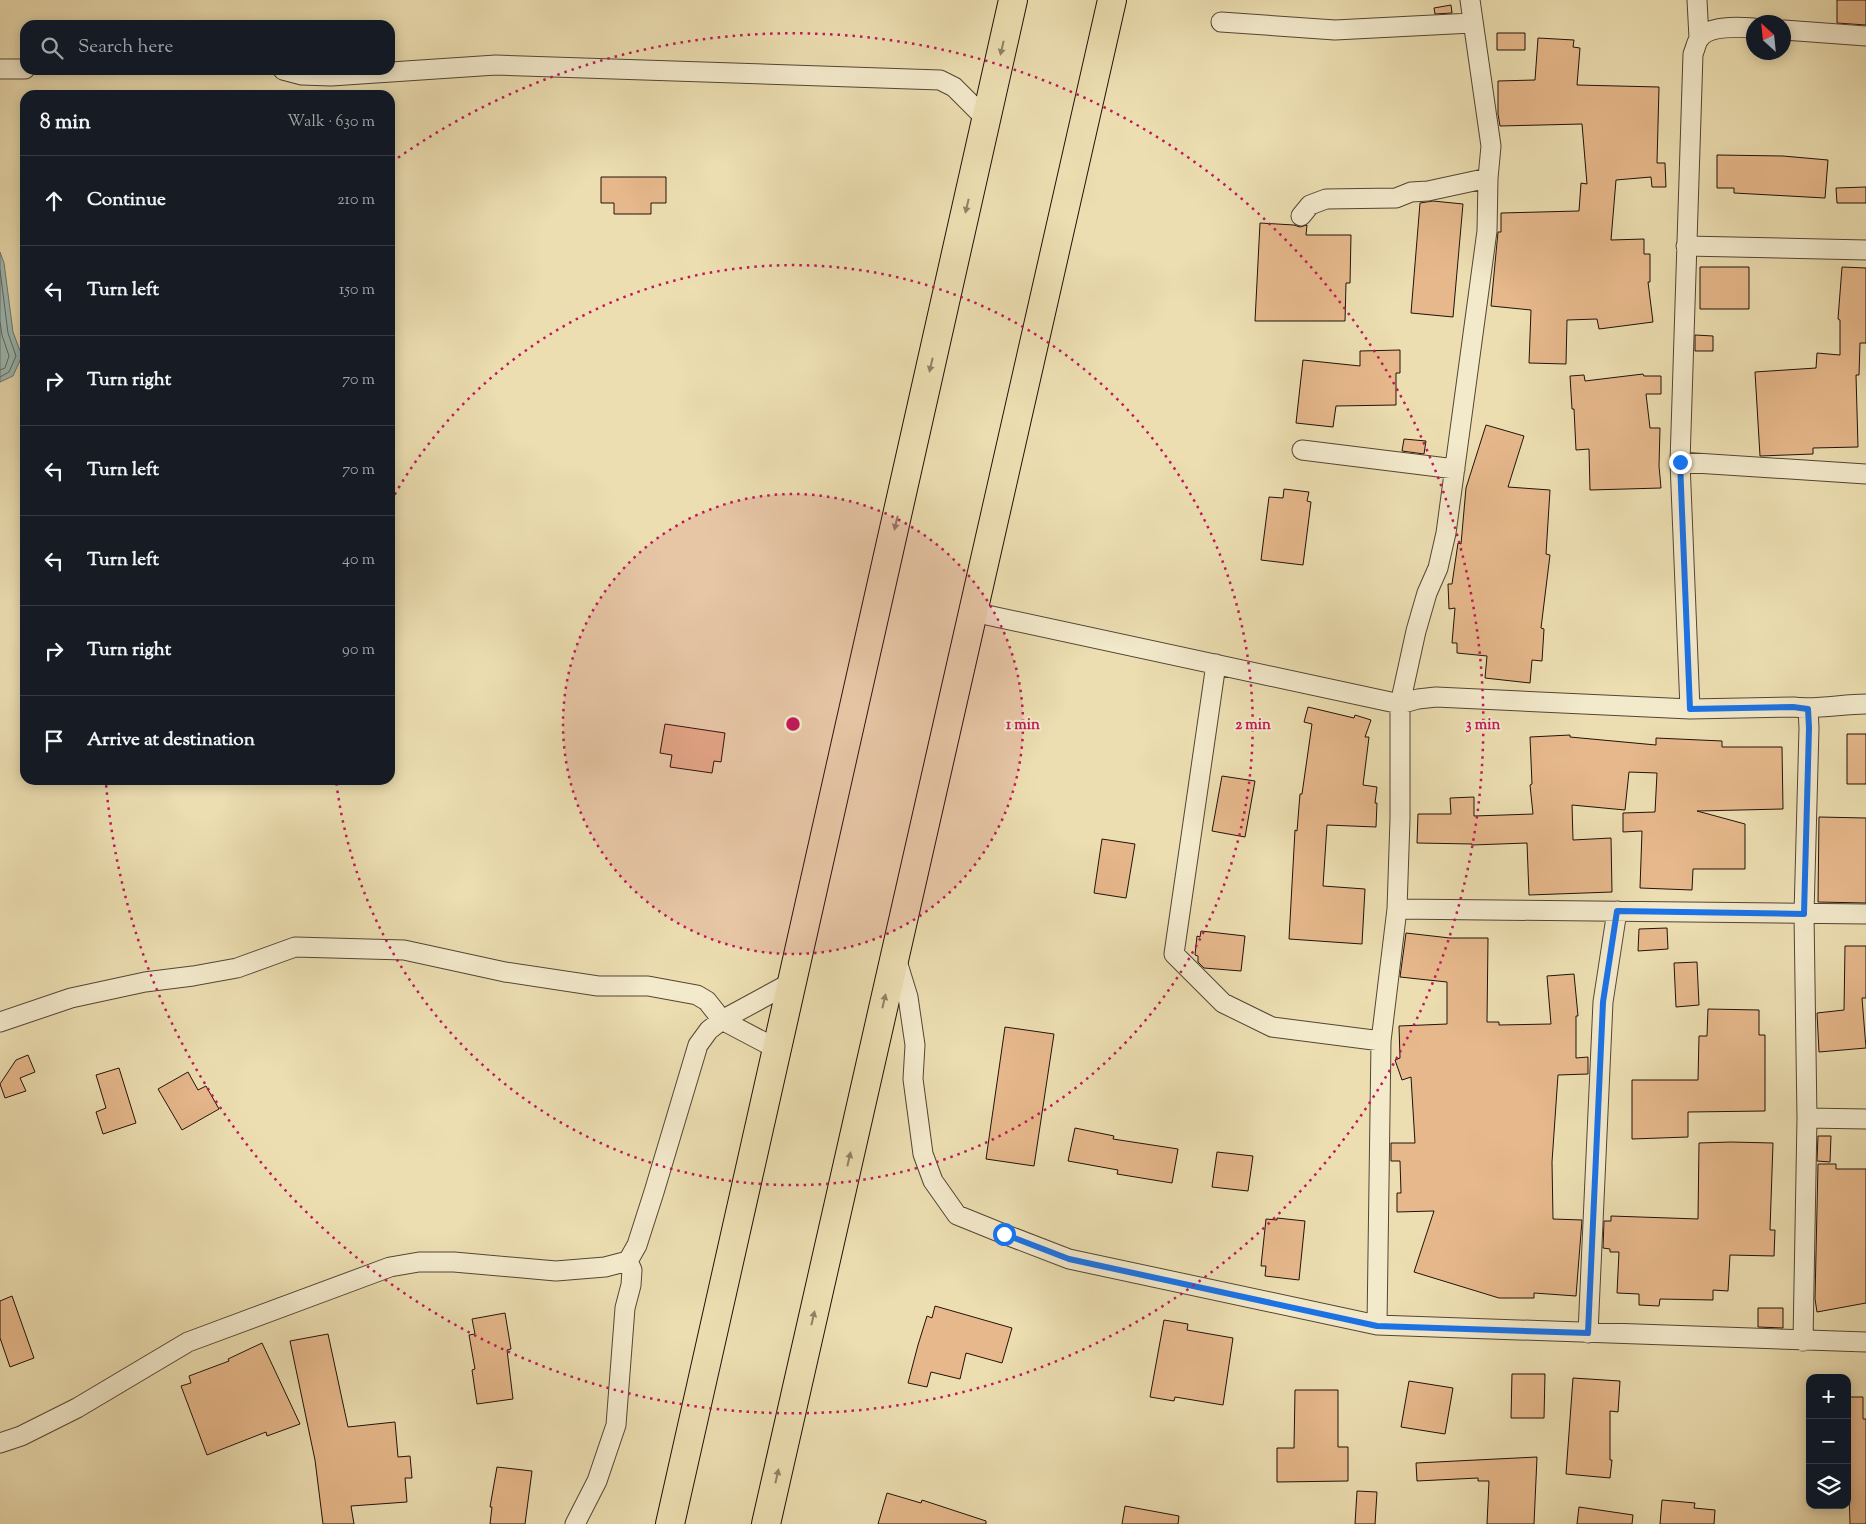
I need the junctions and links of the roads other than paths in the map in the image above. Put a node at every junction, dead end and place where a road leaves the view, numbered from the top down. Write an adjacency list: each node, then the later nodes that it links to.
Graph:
1 (1013, 0): 16 (highway, one-way to 16)
2 (1112, 0): 25 (highway)
3 (1470, 0): 6 (street)
4 (1697, 0): 10 (street)
5 (1221, 22): 6 (street)
6 (1472, 23): 17 (street)
7 (1746, 28): 10 (street)
8 (1791, 31): 9 (street)
9 (1866, 36)
10 (1699, 38): 19 (street)
11 (0, 69): 12 (street)
12 (20, 69)
13 (395, 72): 16 (street)
14 (302, 75): 15 (street)
15 (346, 75)
16 (986, 119): 36 (highway, one-way to 36)
17 (1488, 178): 18 (street); 23 (street)
18 (1301, 216)
19 (1686, 246): 20 (street); 22 (street)
20 (1866, 250)
21 (1302, 450): 23 (street)
22 (1680, 462): 24 (street); 29 (street)
23 (1455, 469): 27 (street)
24 (1866, 474)
25 (973, 612): 26 (street); 35 (highway)
26 (1216, 664): 27 (street); 39 (street)
27 (1400, 704): 29 (street); 31 (street)
28 (1866, 704): 30 (street)
29 (1690, 709): 30 (street)
30 (1808, 709): 33 (street)
31 (1397, 908): 32 (street); 39 (street)
32 (1617, 911): 33 (street); 45 (street)
33 (1804, 914): 34 (street); 41 (street)
34 (1866, 914)
35 (895, 954): 44 (street); 51 (highway, one-way to 35)
36 (792, 982): 37 (street); 40 (highway)
37 (722, 1020): 38 (street); 40 (street); 43 (street)
38 (0, 1022)
39 (1381, 1041): 44 (street)
40 (778, 1049): 50 (highway)
41 (1807, 1118): 42 (street); 46 (street)
42 (1866, 1119)
43 (628, 1261): 48 (street); 49 (street)
44 (1377, 1326): 45 (street)
45 (1588, 1333): 46 (street)
46 (1803, 1341): 47 (street)
47 (1866, 1342)
48 (0, 1443)
49 (575, 1524)
50 (670, 1524)
51 (766, 1524)

